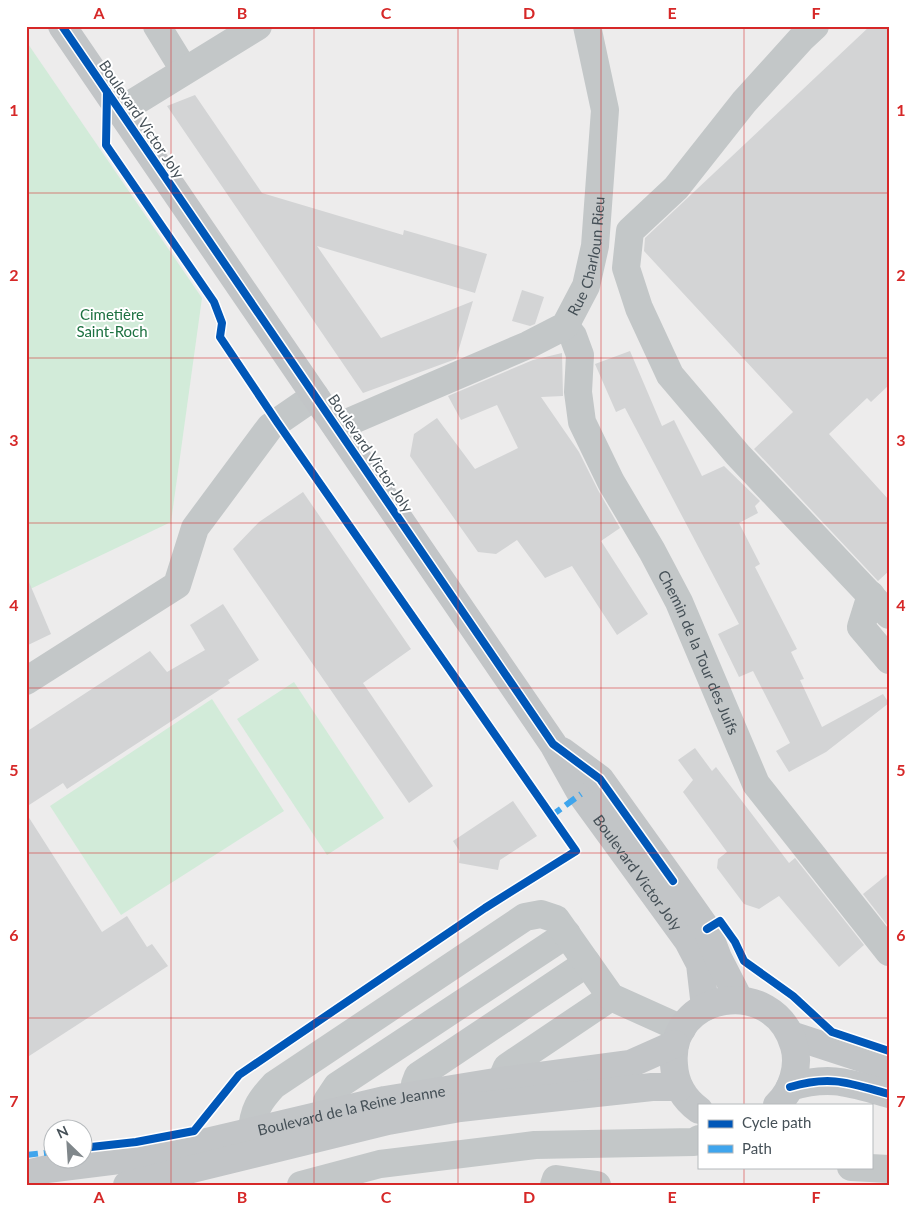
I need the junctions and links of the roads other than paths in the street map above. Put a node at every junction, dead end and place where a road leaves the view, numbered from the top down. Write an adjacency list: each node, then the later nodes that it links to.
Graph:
1 (62, 26): 7 (main road, Boulevard Victor Joly)
2 (157, 26): 6 (street)
3 (258, 26): 6 (street)
4 (587, 26): 8 (street, Rue Charloun Rieu)
5 (816, 26): 11 (street)
6 (184, 70): 7 (street)
7 (120, 111): 9 (main road, Boulevard Victor Joly)
8 (565, 326): 10 (street, Rue Charloun Rieu); 16 (street, Chemin de la Tour des Juifs)
9 (315, 396): 10 (main road, Boulevard Victor Joly); 13 (street)
10 (337, 427): 14 (main road, Boulevard Victor Joly)
11 (880, 605): 12 (street)
12 (889, 660)
13 (26, 681)
14 (553, 744): 19 (main road, Boulevard Victor Joly); 20 (main road, Boulevard Victor Joly)
15 (567, 934): 17 (street); 30 (street); 31 (street)
16 (889, 952)
17 (587, 963): 18 (street); 27 (street)
18 (611, 997): 22 (street); 24 (street)
19 (739, 999): 20 (main road); 21 (main road)
20 (705, 1007): 22 (main road)
21 (791, 1035): 23 (main road); 28 (main road)
22 (678, 1036): 24 (main road, Boulevard de la Reine Jeanne); 25 (main road)
23 (889, 1067)
24 (501, 1081): 27 (main road, Boulevard de la Reine Jeanne)
25 (679, 1087): 29 (main road); 36 (main road, Boulevard de la Reine Jeanne)
26 (889, 1094): 28 (main road)
27 (414, 1096): 30 (main road, Boulevard de la Reine Jeanne)
28 (782, 1099)
29 (698, 1109)
30 (327, 1114): 31 (main road, Boulevard de la Reine Jeanne)
31 (252, 1132): 35 (main road, Boulevard de la Reine Jeanne)
32 (698, 1140): 37 (street)
33 (870, 1168): 34 (street)
34 (889, 1169)
35 (26, 1174)
36 (127, 1185)
37 (301, 1185)
38 (554, 1185): 39 (street)
39 (597, 1185)

